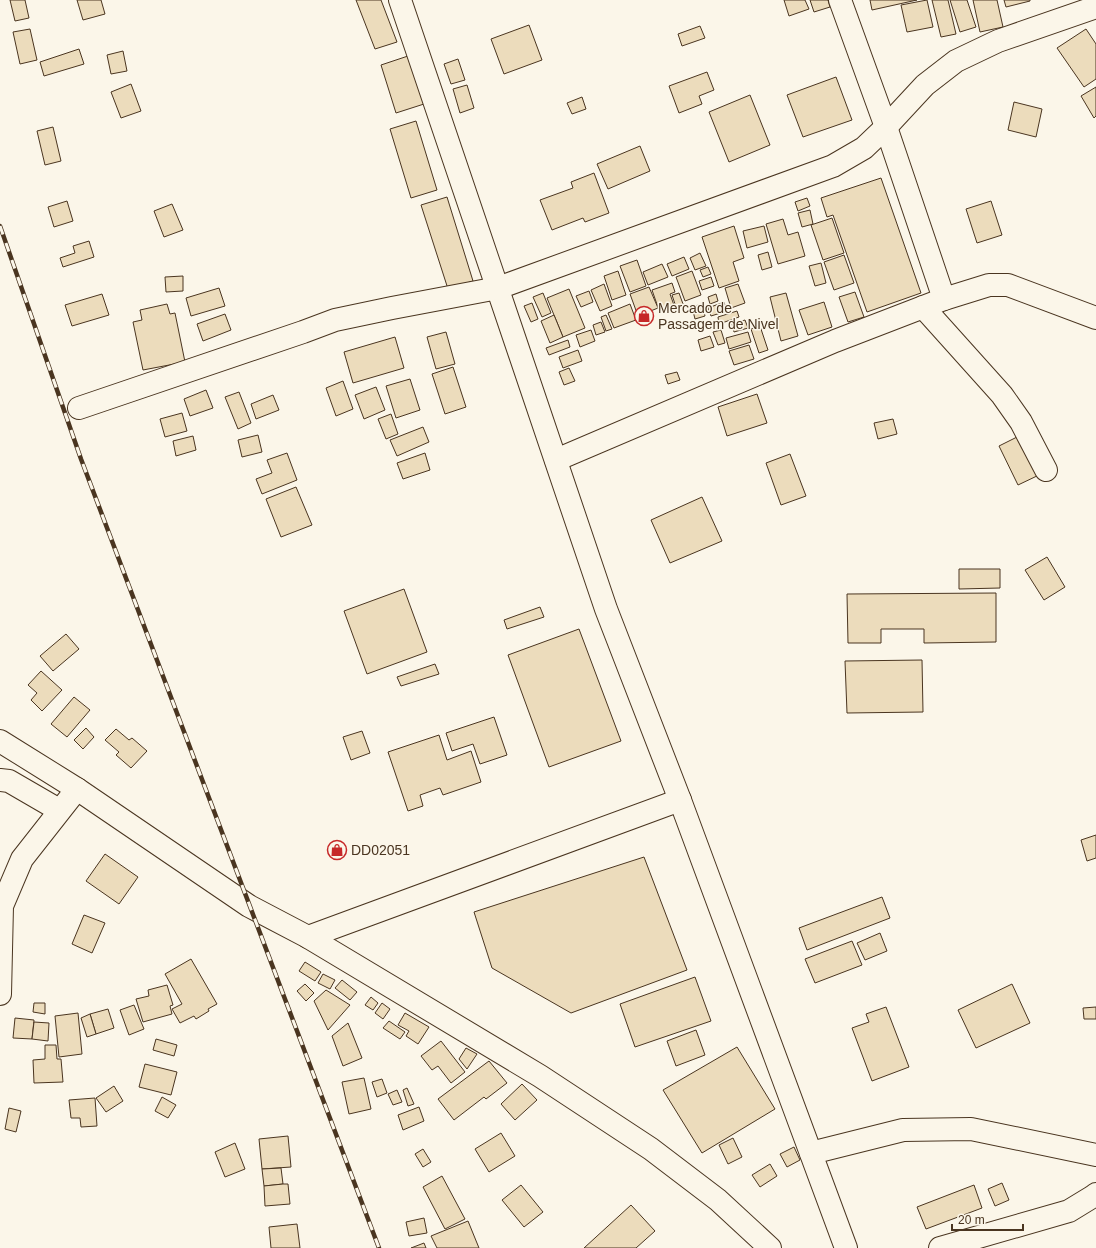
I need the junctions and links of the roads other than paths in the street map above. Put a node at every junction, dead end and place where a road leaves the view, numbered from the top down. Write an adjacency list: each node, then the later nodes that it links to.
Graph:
1 (400, 0): 5 (street)
2 (840, 0): 4 (street)
3 (1096, 7): 4 (street)
4 (886, 128): 5 (street); 6 (street)
5 (498, 288): 9 (street); 10 (street)
6 (944, 299): 7 (street); 8 (street)
7 (923, 307): 10 (street); 11 (street)
8 (1096, 318)
9 (79, 408)
10 (556, 460): 15 (street)
11 (1046, 470)
12 (0, 741): 14 (street)
13 (0, 780): 16 (street)
14 (77, 789): 16 (street); 17 (street)
15 (680, 800): 17 (street); 19 (street)
16 (59, 810): 18 (street)
17 (308, 937): 22 (street)
18 (0, 994)
19 (811, 1152): 20 (street); 23 (street)
20 (1096, 1155)
21 (1096, 1194): 24 (street)
22 (770, 1248)
23 (846, 1248)
24 (940, 1248)

